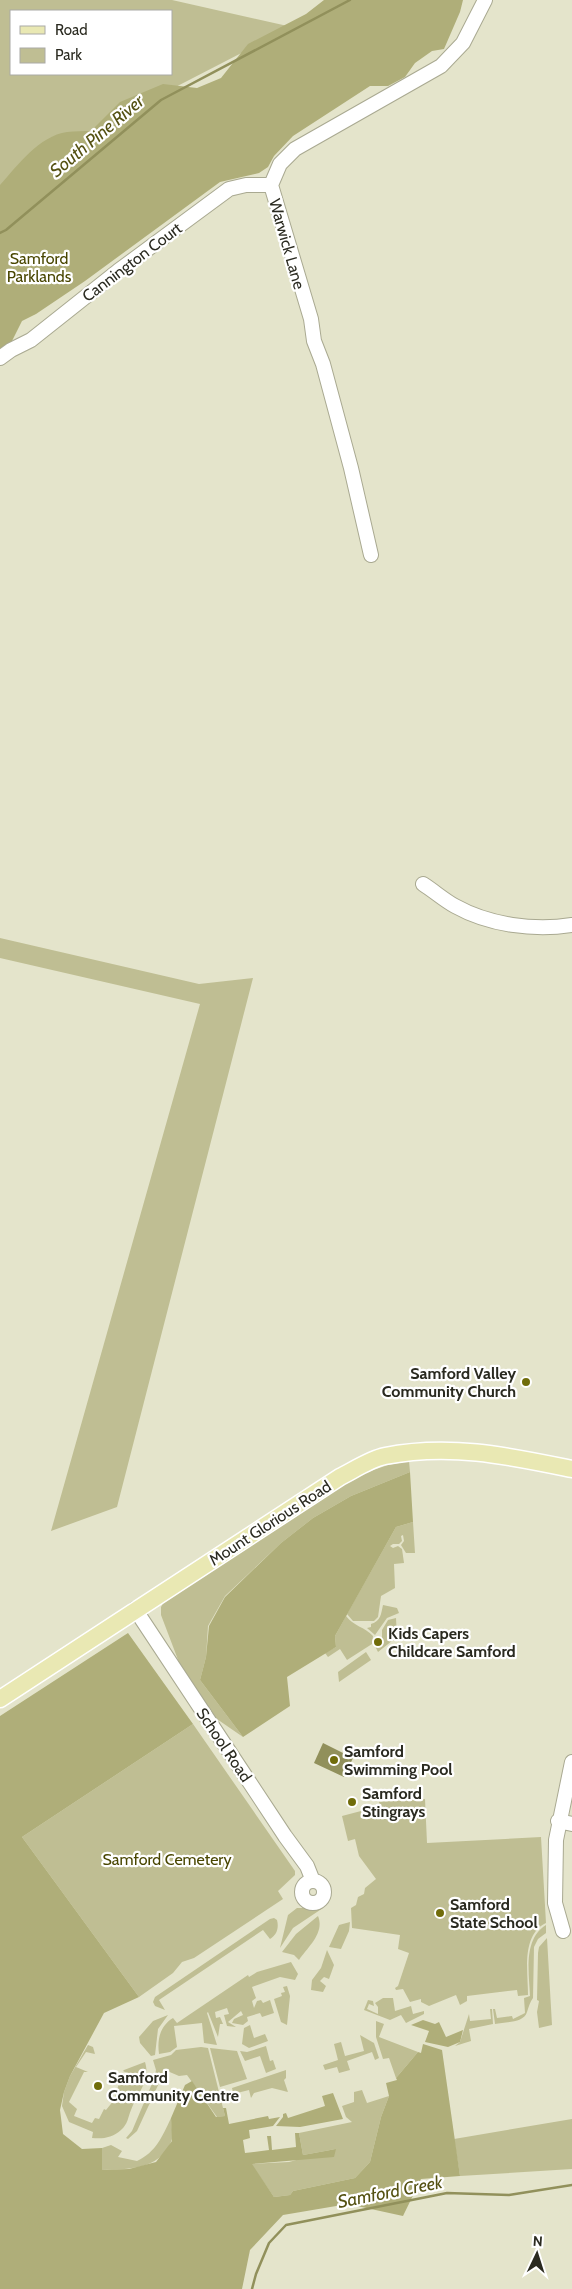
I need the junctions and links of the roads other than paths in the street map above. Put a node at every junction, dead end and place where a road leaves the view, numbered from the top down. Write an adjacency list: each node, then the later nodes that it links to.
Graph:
1 (485, 0): 2 (street, Warwick Lane)
2 (271, 185): 3 (street, Cannington Court); 4 (street, Warwick Lane)
3 (0, 358)
4 (371, 555)
5 (423, 884): 6 (street)
6 (572, 925)
7 (572, 1469): 8 (main road, Mount Glorious Road)
8 (135, 1609): 9 (main road, Mount Glorious Road); 12 (street, School Road)
9 (0, 1699)
10 (572, 1762): 11 (street)
11 (565, 1822): 13 (street)
12 (313, 1881)
13 (563, 1931)

